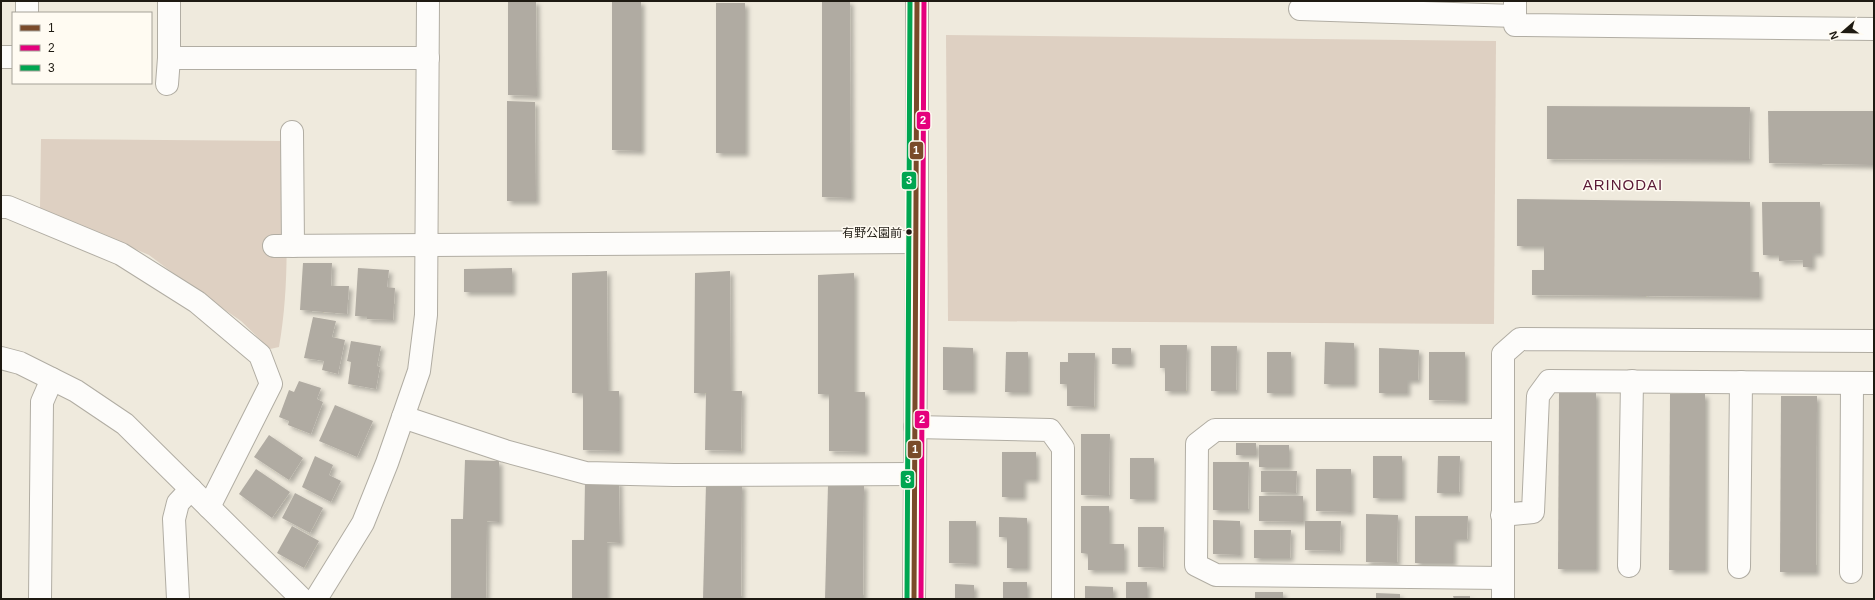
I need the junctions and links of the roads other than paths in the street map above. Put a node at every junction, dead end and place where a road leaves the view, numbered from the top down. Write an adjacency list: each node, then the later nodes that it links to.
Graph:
1 (27, 1): 7 (street)
2 (169, 1): 11 (street)
3 (428, 1): 12 (street)
4 (917, 1): 16 (street)
5 (1300, 9): 6 (street)
6 (1515, 9): 8 (street)
7 (27, 12)
8 (1874, 29)
9 (12, 56): 10 (street)
10 (1, 57)
11 (169, 58): 12 (street); 13 (street)
12 (428, 58): 17 (street)
13 (167, 84)
14 (292, 132): 17 (street)
15 (1, 207): 30 (street)
16 (917, 242): 17 (street); 26 (street)
17 (426, 244): 25 (street)
18 (1874, 341): 27 (street)
19 (1, 358): 20 (street)
20 (52, 379): 29 (street); 36 (street)
21 (1632, 381): 22 (street); 31 (street); 32 (street)
22 (1741, 382): 23 (street); 33 (street)
23 (1852, 383): 24 (street); 34 (street)
24 (1874, 383)
25 (403, 417): 28 (street); 39 (street)
26 (915, 427): 28 (street); 41 (street)
27 (1503, 430): 31 (street); 35 (street)
28 (915, 474): 40 (street)
29 (191, 489): 30 (street); 37 (street)
30 (209, 507): 38 (street)
31 (1502, 515): 35 (street)
32 (1629, 566)
33 (1739, 567)
34 (1851, 572)
35 (1503, 588)
36 (40, 599)
37 (178, 599)
38 (302, 599)
39 (316, 599)
40 (914, 599)
41 (1063, 599)

